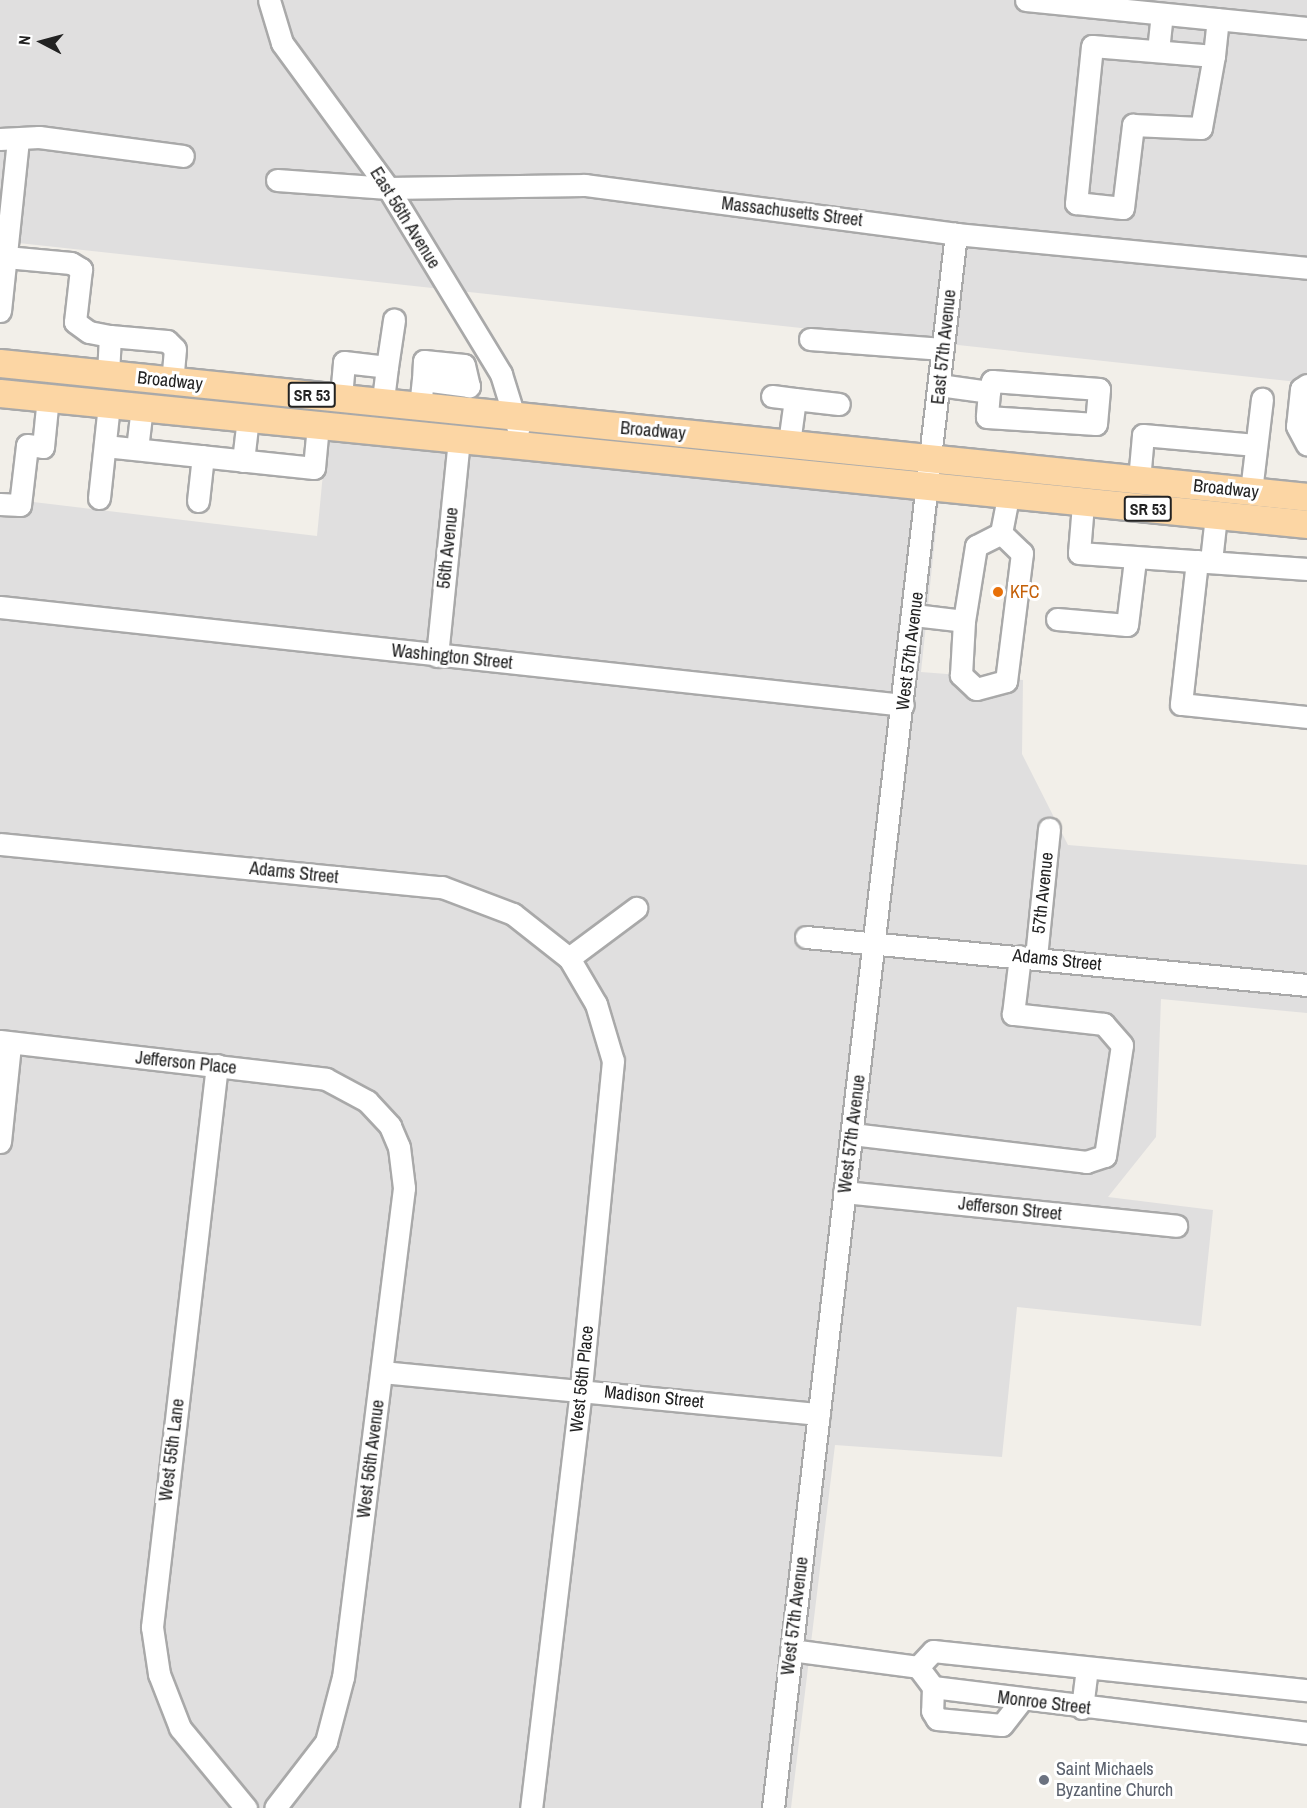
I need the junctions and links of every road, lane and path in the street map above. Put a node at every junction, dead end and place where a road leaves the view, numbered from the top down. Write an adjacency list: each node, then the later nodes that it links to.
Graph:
1 (269, 0): 11 (street, East 56th Avenue)
2 (1026, 0): 3 (street)
3 (1162, 14): 4 (street); 6 (street)
4 (1218, 19): 5 (street); 7 (street)
5 (1307, 28)
6 (1158, 51): 7 (street); 7 (street)
7 (1214, 56)
8 (9, 140): 9 (street); 13 (street)
9 (183, 156)
10 (277, 180): 11 (street, Massachusetts Street)
11 (388, 188): 12 (street, Massachusetts Street); 22 (street, East 56th Avenue)
12 (956, 234): 14 (street, Massachusetts Street); 19 (street, East 57th Avenue)
13 (4, 252): 15 (street); 17 (street)
14 (1307, 268)
15 (0, 311)
16 (393, 320): 21 (street)
17 (110, 336): 23 (street); 24 (street)
18 (810, 339): 19 (street)
19 (944, 349): 25 (street, East 57th Avenue)
20 (0, 363): 23 (main road, Broadway / SR 53)
21 (387, 367): 33 (street); 36 (street)
22 (497, 369): 27 (street); 42 (street, East 56th Avenue)
23 (108, 374): 24 (main road, Broadway / SR 53)
24 (172, 381): 33 (main road, Broadway / SR 53)
25 (939, 385): 28 (street); 52 (street, East 57th Avenue)
26 (1307, 385): 47 (street)
27 (469, 386): 30 (street); 40 (street)
28 (989, 392): 28 (street)
29 (0, 393): 32 (main road, Broadway / SR 53)
30 (421, 394): 36 (main road, Broadway / SR 53); 40 (main road, Broadway / SR 53)
31 (772, 396): 34 (street)
32 (48, 397): 37 (main road, Broadway / SR 53); 61 (street)
33 (341, 398): 36 (main road, Broadway / SR 53)
34 (795, 399): 38 (street); 45 (street)
35 (1262, 399): 46 (street)
36 (383, 402)
37 (109, 404): 39 (main road, Broadway / SR 53); 48 (street)
38 (839, 404)
39 (142, 407): 41 (main road, Broadway / SR 53); 50 (street)
40 (467, 412): 42 (main road, Broadway / SR 53)
41 (248, 418): 43 (main road, Broadway / SR 53); 53 (street)
42 (516, 418): 45 (main road, Broadway / SR 53); 49 (street, East 56th Avenue)
43 (318, 425): 44 (main road, Broadway / SR 53); 53 (street)
44 (459, 440): 49 (main road, Broadway / SR 53); 73 (street, 56th Avenue)
45 (789, 442): 52 (main road, Broadway / SR 53)
46 (1256, 445): 54 (street); 56 (street)
47 (1307, 445)
48 (105, 446): 50 (street); 59 (street)
49 (523, 447): 55 (main road, Broadway / SR 53)
50 (137, 449): 51 (street)
51 (202, 456): 53 (street); 60 (street)
52 (931, 459): 54 (main road, Broadway / SR 53); 55 (street, West 57th Avenue)
53 (243, 461)
54 (1139, 480): 56 (main road, Broadway / SR 53)
55 (927, 488): 57 (main road, Broadway / SR 53); 70 (street, West 57th Avenue)
56 (1251, 491): 58 (main road, Broadway / SR 53)
57 (1008, 497): 62 (main road, Broadway / SR 53); 65 (street)
58 (1307, 497)
59 (99, 498)
60 (198, 501)
61 (0, 504)
62 (1083, 504): 63 (main road, Broadway / SR 53); 66 (street)
63 (1216, 516): 64 (main road, Broadway / SR 53); 67 (street)
64 (1307, 524)
65 (1001, 533): 72 (street); 72 (street)
66 (1135, 560): 67 (street); 71 (street)
67 (1204, 561): 68 (street); 75 (street)
68 (1307, 570)
69 (0, 607): 73 (street, Washington Street)
70 (914, 615): 72 (street); 74 (street, West 57th Avenue)
71 (1057, 619)
72 (964, 621)
73 (437, 656): 74 (street, Washington Street)
74 (903, 705): 80 (street, West 57th Avenue)
75 (1307, 717)
76 (1049, 829): 81 (street, 57th Avenue)
77 (0, 844): 82 (street, Adams Street)
78 (636, 908): 82 (street)
79 (806, 937): 80 (street, Adams Street)
80 (877, 942): 81 (street, Adams Street); 87 (street, West 57th Avenue)
81 (1028, 957): 83 (street, Adams Street); 87 (street, 57th Avenue)
82 (569, 958): 92 (street, West 56th Place)
83 (1307, 986)
84 (5, 1043): 85 (street, Jefferson Place); 88 (street)
85 (217, 1065): 86 (street, Jefferson Place); 102 (street, West 55th Lane)
86 (367, 1101): 91 (street, West 56th Avenue)
87 (852, 1134): 89 (street, West 57th Avenue)
88 (0, 1142)
89 (844, 1192): 90 (street, Jefferson Street); 93 (street, West 57th Avenue)
90 (1176, 1226)
91 (382, 1372): 92 (street, Madison Street); 103 (street, West 56th Avenue)
92 (581, 1390): 93 (street, Madison Street); 104 (street, West 56th Place)
93 (819, 1414): 94 (street, West 57th Avenue)
94 (791, 1650): 95 (street); 105 (street, West 57th Avenue)
95 (918, 1667): 96 (street); 97 (street)
96 (1087, 1668): 98 (street); 100 (street)
97 (933, 1688): 99 (street, Monroe Street); 99 (street)
98 (1307, 1690)
99 (1021, 1701): 100 (street, Monroe Street)
100 (1082, 1708): 101 (street, Monroe Street)
101 (1307, 1733)
102 (246, 1808)
103 (274, 1808)
104 (531, 1808)
105 (773, 1808)

